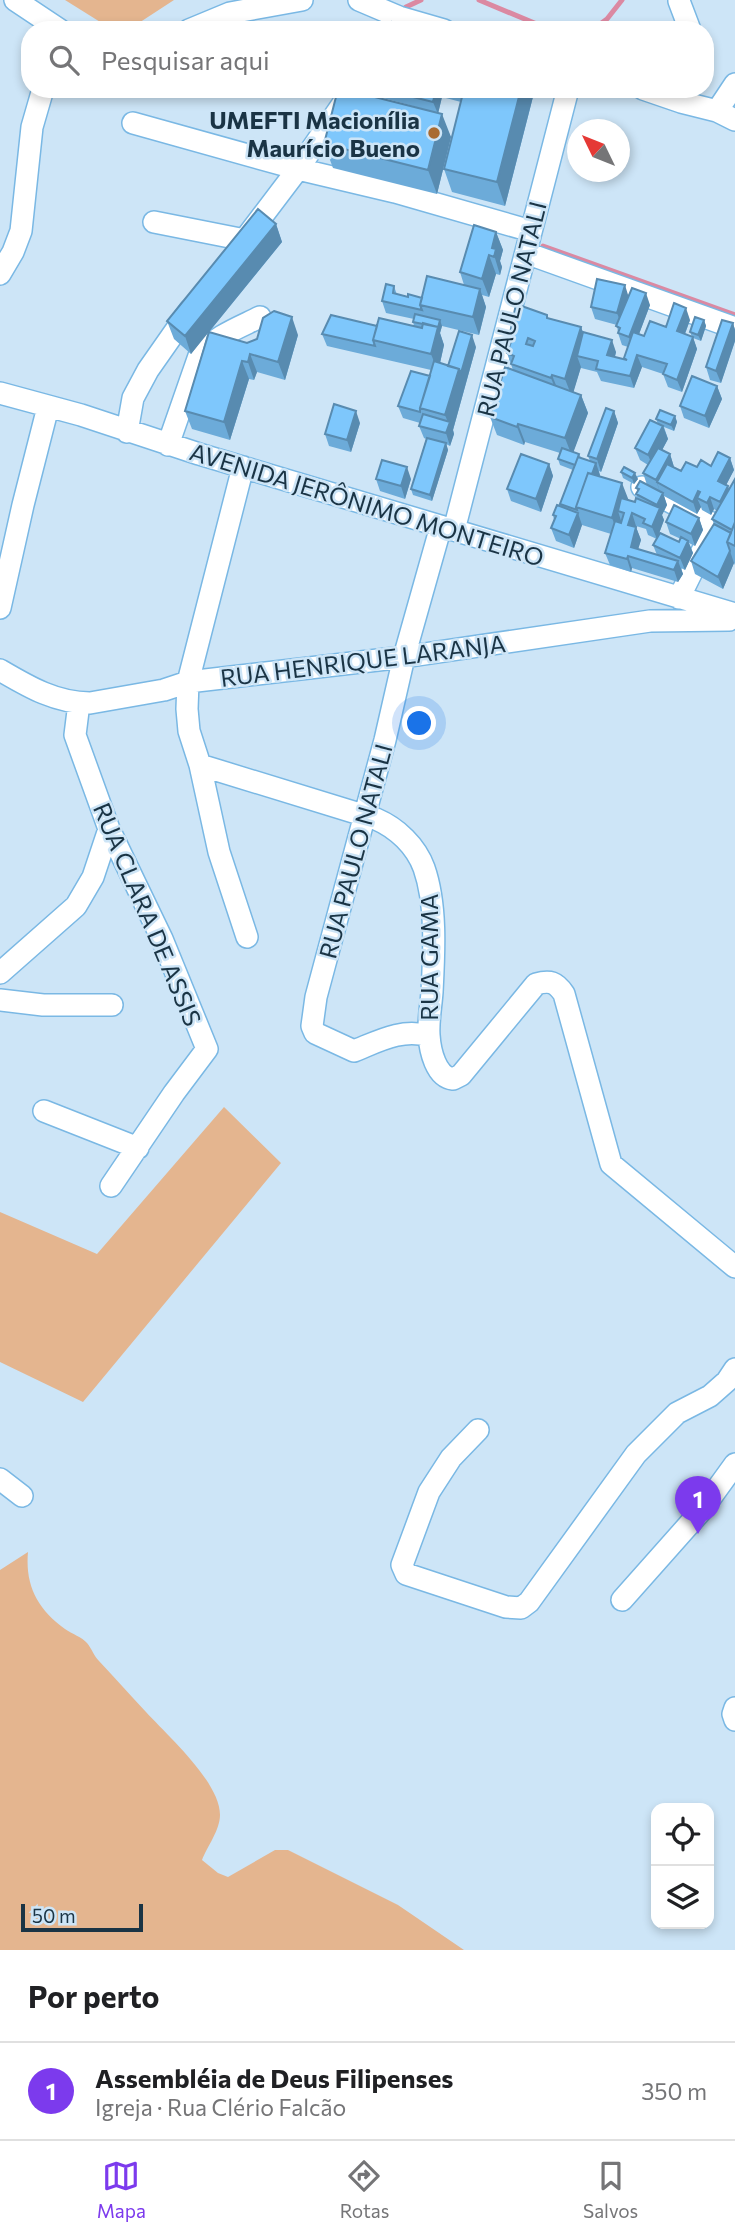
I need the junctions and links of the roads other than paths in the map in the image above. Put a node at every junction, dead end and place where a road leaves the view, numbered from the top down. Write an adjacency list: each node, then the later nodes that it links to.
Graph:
1 (15, 0): 5 (street)
2 (302, 0): 6 (street)
3 (359, 0): 7 (street)
4 (679, 1): 8 (street)
5 (46, 21)
6 (211, 21)
7 (392, 21)
8 (687, 21)
9 (735, 84): 14 (street)
10 (41, 98): 22 (street)
11 (347, 98): 16 (street)
12 (566, 98): 18 (street, RUA PAULO NATALI)
13 (675, 98): 14 (street)
14 (726, 115)
15 (133, 123): 16 (street)
16 (298, 169): 18 (street); 19 (street)
17 (154, 222): 19 (street)
18 (531, 232): 20 (street, RUA PAULO NATALI)
19 (245, 240): 21 (street)
20 (526, 253): 25 (street); 32 (street, RUA PAULO NATALI)
21 (228, 261)
22 (0, 274)
23 (204, 292): 28 (street)
24 (260, 317): 29 (street)
25 (735, 328)
26 (0, 393): 27 (street, AVENIDA JERÔNIMO MONTEIRO)
27 (48, 407): 28 (street, AVENIDA JERÔNIMO MONTEIRO); 34 (street)
28 (127, 432): 29 (street, AVENIDA JERÔNIMO MONTEIRO)
29 (168, 444): 30 (street, AVENIDA JERÔNIMO MONTEIRO)
30 (243, 467): 32 (street, AVENIDA JERÔNIMO MONTEIRO); 39 (street)
31 (642, 487): 33 (street)
32 (448, 528): 33 (street, AVENIDA JERÔNIMO MONTEIRO); 37 (street, RUA PAULO NATALI)
33 (679, 598): 35 (street, AVENIDA JERÔNIMO MONTEIRO)
34 (0, 608)
35 (735, 614)
36 (735, 621): 37 (street, RUA HENRIQUE LARANJA)
37 (404, 657): 39 (street, RUA HENRIQUE LARANJA); 42 (street, RUA PAULO NATALI)
38 (0, 670): 40 (street, RUA HENRIQUE LARANJA)
39 (188, 682): 40 (street, RUA HENRIQUE LARANJA); 41 (street)
40 (79, 703): 43 (street, RUA CLARA DE ASSIS)
41 (200, 765): 42 (street, RUA GAMA); 44 (street)
42 (364, 815): 48 (street, RUA GAMA); 49 (street, RUA PAULO NATALI)
43 (109, 829): 45 (street); 51 (street, RUA CLARA DE ASSIS)
44 (247, 937)
45 (0, 973)
46 (0, 1000): 47 (street)
47 (112, 1004)
48 (429, 1036): 49 (street, RUA GAMA); 53 (street)
49 (335, 1043)
50 (44, 1111): 51 (street)
51 (138, 1148): 52 (street, RUA CLARA DE ASSIS)
52 (111, 1186)
53 (735, 1267)
54 (735, 1369): 55 (street)
55 (478, 1430)
56 (735, 1464): 59 (street)
57 (0, 1479): 58 (street)
58 (22, 1496)
59 (622, 1600)
60 (735, 1708): 61 (street)
61 (735, 1720)

